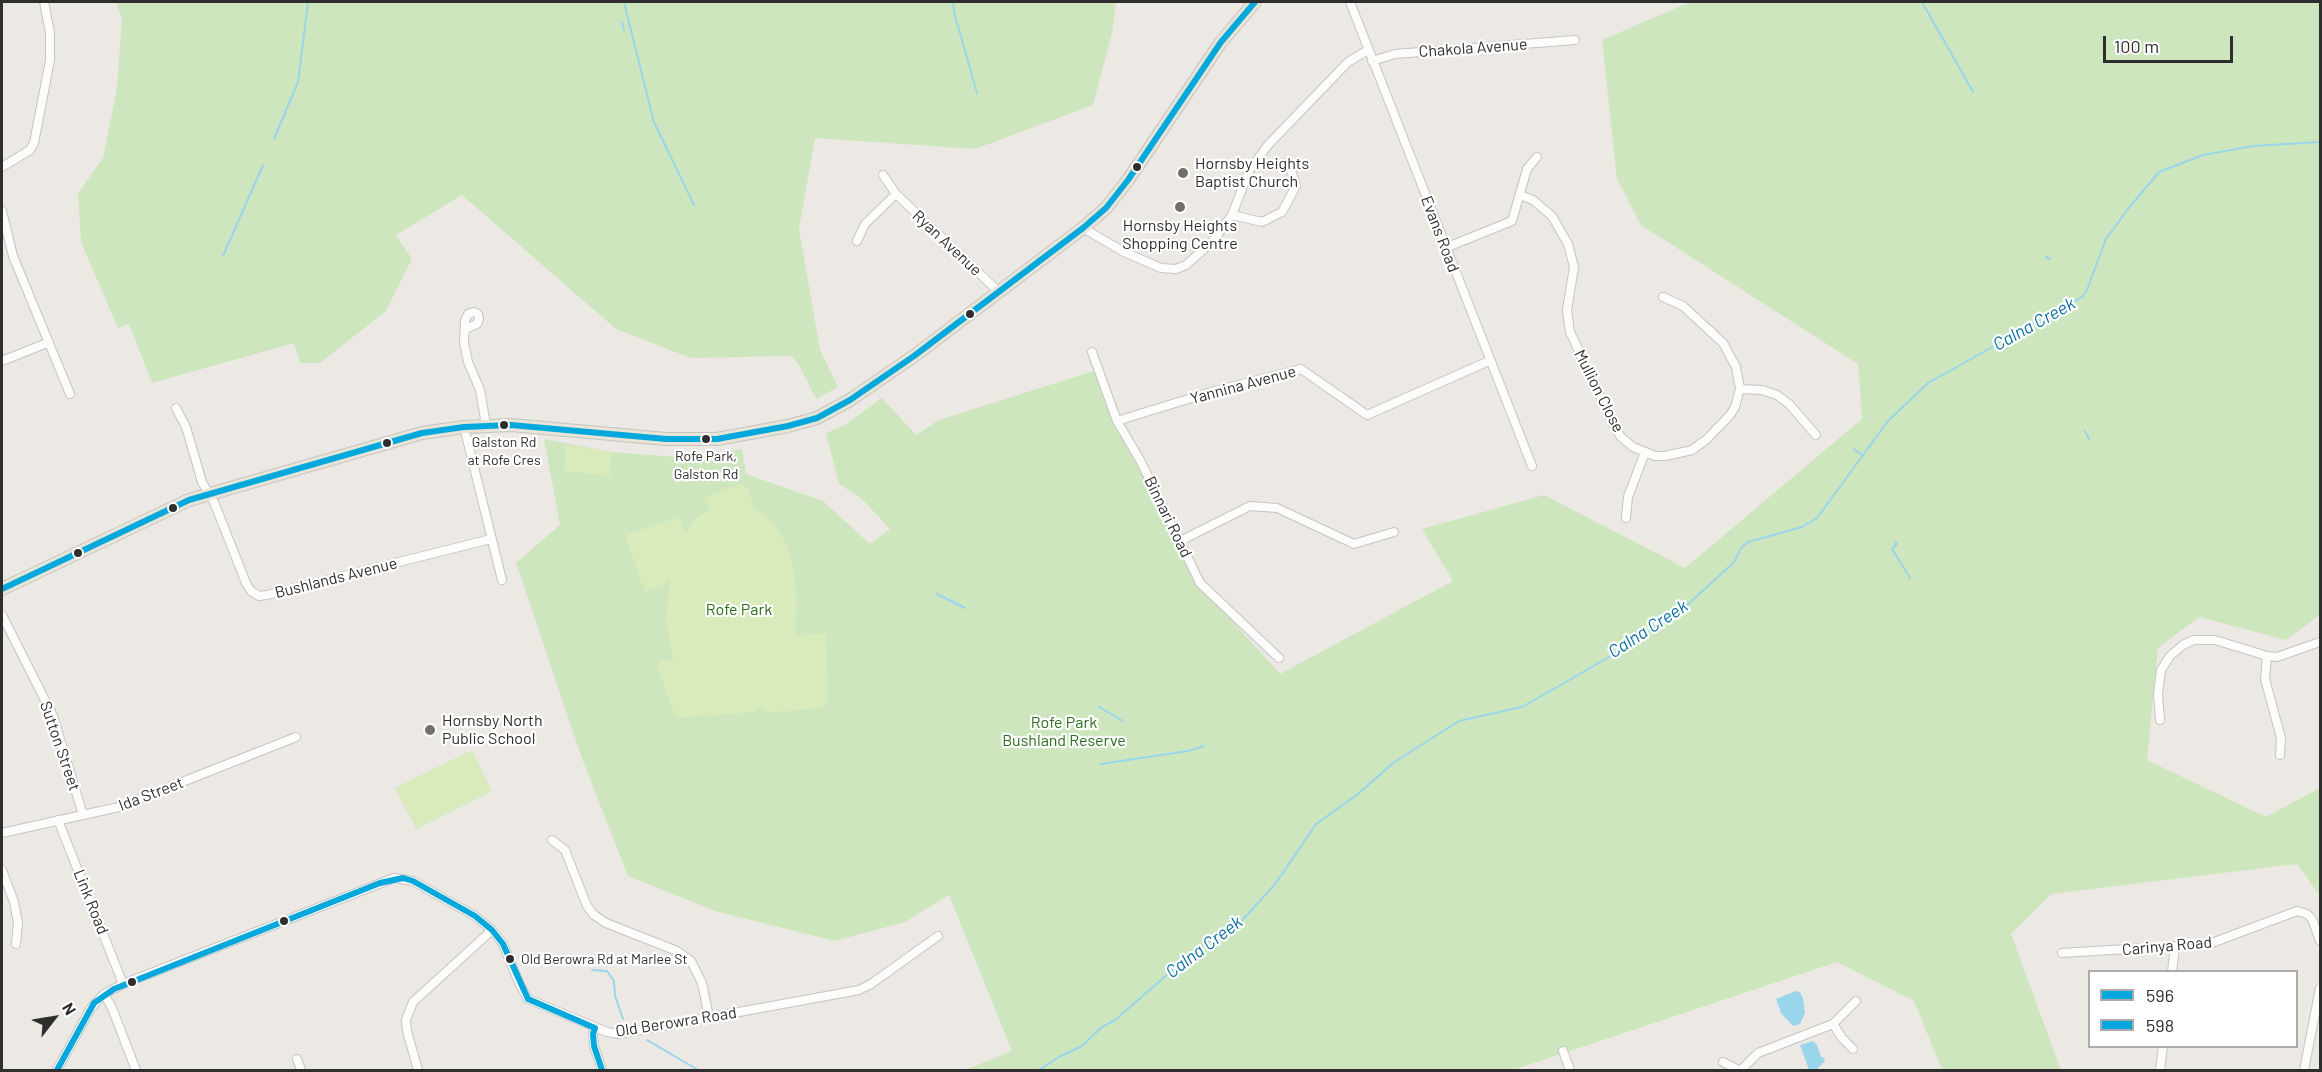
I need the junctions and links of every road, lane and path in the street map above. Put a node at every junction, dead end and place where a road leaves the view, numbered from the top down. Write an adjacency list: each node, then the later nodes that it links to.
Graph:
1 (44, 2): 9 (street)
2 (1255, 2): 15 (main road)
3 (1350, 2): 5 (street, Evans Road)
4 (1575, 40): 6 (street, Chakola Avenue)
5 (1368, 50): 6 (street, Evans Road); 14 (street)
6 (1372, 61): 17 (street, Evans Road)
7 (1537, 157): 12 (street)
8 (1285, 163): 14 (street)
9 (2, 167)
10 (883, 175): 11 (street, Ryan Avenue)
11 (896, 194): 16 (street); 18 (street, Ryan Avenue)
12 (1520, 195): 17 (street); 32 (street, Mullion Close)
13 (2, 211): 21 (street)
14 (1233, 215): 15 (street)
15 (1083, 228): 18 (main road)
16 (857, 241)
17 (1445, 248): 24 (street, Evans Road)
18 (999, 292): 29 (main road)
19 (1663, 297): 25 (street)
20 (465, 329): 29 (street)
21 (47, 343): 23 (street); 26 (street)
22 (1092, 352): 28 (street, Binnari Road)
23 (2, 361)
24 (1490, 361): 28 (street, Yannina Avenue); 33 (street, Evans Road)
25 (1740, 389): 31 (street); 32 (street, Mullion Close)
26 (69, 394)
27 (176, 408): 34 (street)
28 (1117, 421): 38 (street, Binnari Road)
29 (486, 425): 30 (main road)
30 (464, 427): 34 (main road); 37 (street)
31 (1816, 435)
32 (1645, 452): 35 (street)
33 (1532, 466)
34 (209, 493): 37 (street, Bushlands Avenue); 40 (main road)
35 (1626, 518)
36 (1394, 532): 38 (street)
37 (491, 539): 39 (street)
38 (1180, 541): 44 (street, Binnari Road)
39 (502, 580)
40 (2, 589)
41 (2, 615): 48 (street, Sutton Street)
42 (2320, 642): 43 (street)
43 (2266, 656): 45 (street); 47 (street)
44 (1279, 658)
45 (2160, 720)
46 (296, 737): 48 (street, Ida Street)
47 (2280, 755)
48 (83, 815): 49 (street, Ida Street)
49 (58, 820): 50 (street, Ida Street); 60 (street, Link Road)
50 (2, 833)
51 (552, 840): 64 (street)
52 (2, 870): 56 (street)
53 (492, 930): 60 (street, Old Berowra Road); 66 (street, Old Berowra Road); 75 (street)
54 (938, 936): 64 (street, Old Berowra Road)
55 (2320, 941): 57 (street, Carinya Road)
56 (16, 944)
57 (2175, 947): 58 (street, Carinya Road); 59 (street)
58 (2062, 953)
59 (2172, 970)
60 (123, 984): 62 (street, Old Berowra Road)
61 (2320, 988): 80 (street)
62 (104, 994): 72 (street, Old Berowra Road); 73 (street)
63 (1856, 1001): 65 (street)
64 (709, 1017): 66 (street, Old Berowra Road)
65 (1833, 1024): 67 (street); 78 (street)
66 (595, 1028): 76 (street)
67 (1853, 1048)
68 (2163, 1048): 79 (street)
69 (1563, 1051): 77 (street)
70 (297, 1059): 74 (street)
71 (1723, 1062): 78 (street)
72 (57, 1071)
73 (136, 1071)
74 (301, 1071)
75 (418, 1071)
76 (602, 1071)
77 (1570, 1071)
78 (1740, 1071)
79 (2160, 1071)
80 (2304, 1071)

